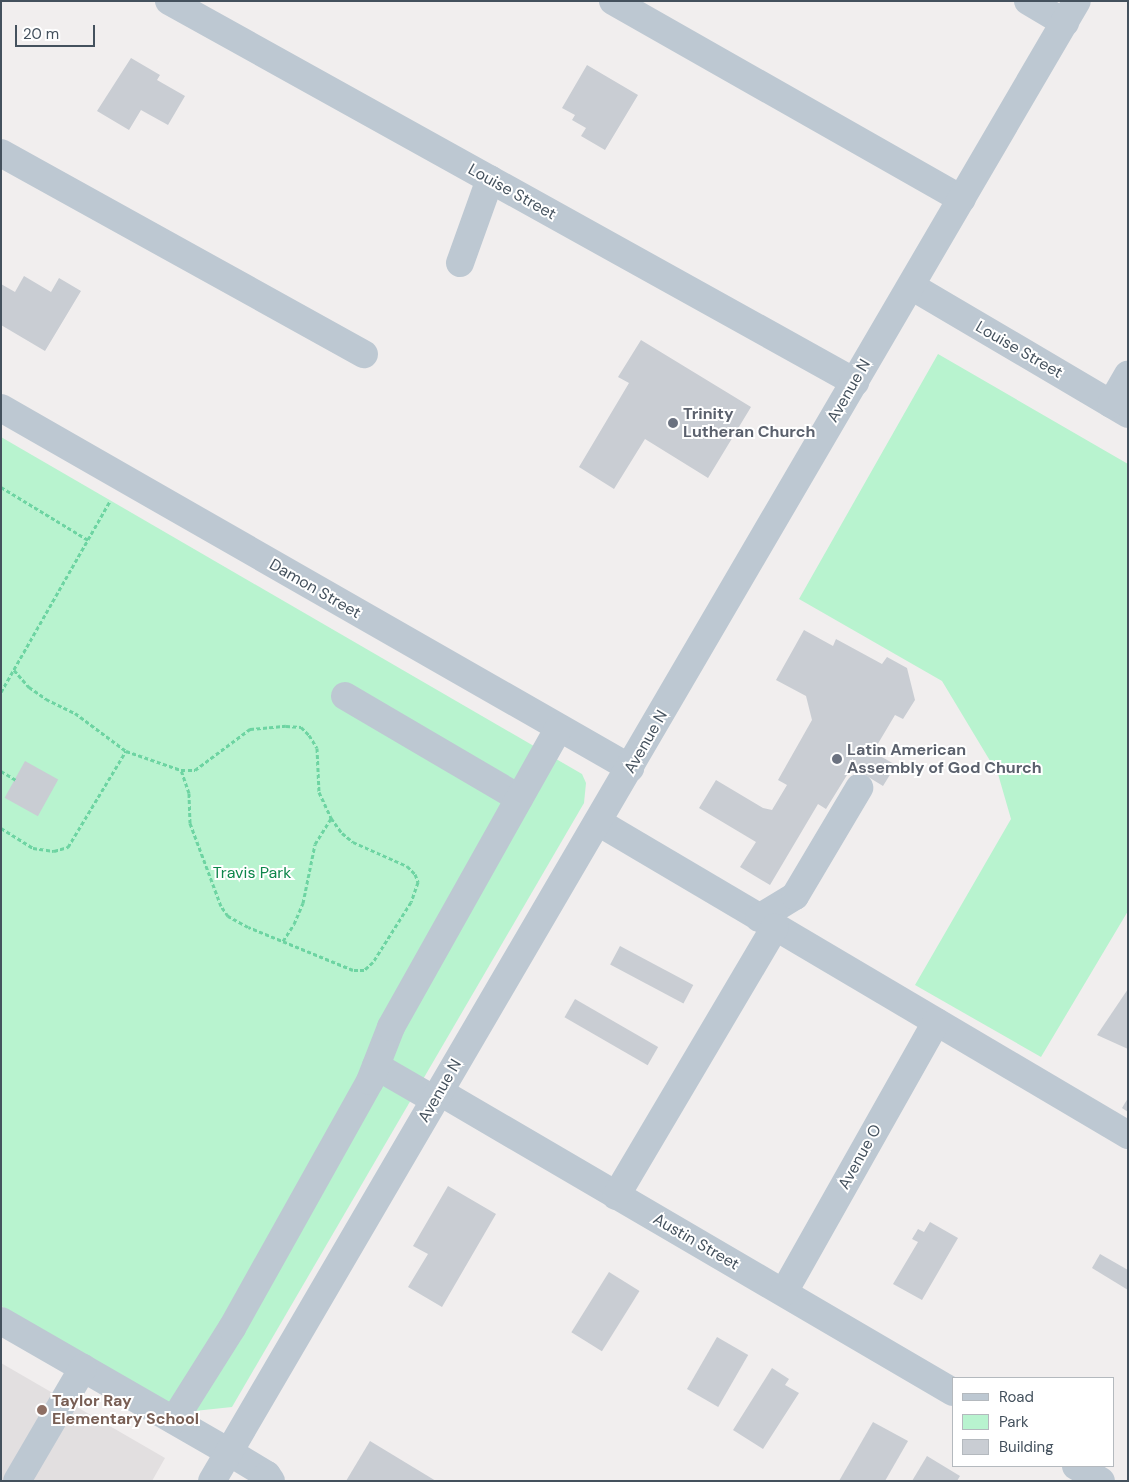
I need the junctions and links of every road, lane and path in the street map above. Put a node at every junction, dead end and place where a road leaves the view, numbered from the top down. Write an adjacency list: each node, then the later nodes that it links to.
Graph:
1 (169, 1): 6 (street, Louise Street)
2 (613, 1): 7 (street)
3 (1028, 1): 4 (street)
4 (1071, 12): 7 (street, Avenue N)
5 (1, 153): 10 (street)
6 (490, 179): 8 (street); 12 (street, Louise Street)
7 (962, 198): 9 (street, Avenue N)
8 (460, 263)
9 (911, 286): 12 (street, Avenue N); 14 (street, Louise Street)
10 (364, 354)
11 (1128, 374): 14 (street)
12 (855, 382): 23 (street, Avenue N)
13 (1, 408): 15 (street, Damon Street)
14 (1119, 409)
15 (123, 479): 17 (path); 21 (street, Damon Street)
16 (1, 487): 17 (path)
17 (88, 540): 18 (path)
18 (14, 670): 19 (path); 22 (path)
19 (1, 692)
20 (345, 696): 28 (street)
21 (559, 728): 23 (street, Damon Street); 28 (street)
22 (126, 751): 24 (path); 31 (path)
23 (630, 768): 30 (street, Avenue N)
24 (181, 770): 29 (path); 33 (path)
25 (1, 771): 26 (path)
26 (16, 780)
27 (859, 788): 32 (street)
28 (520, 798): 35 (street)
29 (331, 818): 33 (path); 33 (path)
30 (598, 822): 32 (street); 36 (street, Avenue N)
31 (1, 828)
32 (767, 923): 34 (street); 38 (street)
33 (282, 941)
34 (936, 1022): 37 (street); 39 (street, Avenue O)
35 (376, 1066): 36 (street, Austin Street); 43 (street)
36 (437, 1096): 38 (street, Austin Street); 44 (street, Avenue N)
37 (1128, 1135)
38 (616, 1196): 39 (street, Austin Street)
39 (784, 1292): 42 (street, Austin Street)
40 (1, 1321): 41 (street)
41 (83, 1368): 43 (street); 46 (street)
42 (952, 1391)
43 (174, 1420): 44 (street)
44 (229, 1452): 47 (street, Avenue N); 48 (street)
45 (1078, 1467): 49 (street)
46 (17, 1481)
47 (212, 1481)
48 (271, 1481)
49 (1101, 1481)

